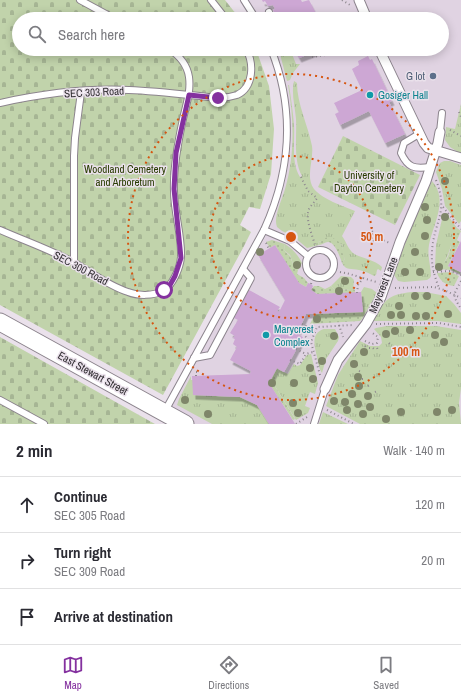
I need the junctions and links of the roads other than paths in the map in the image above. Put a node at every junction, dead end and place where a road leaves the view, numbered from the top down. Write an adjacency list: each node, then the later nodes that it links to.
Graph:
1 (80, 0): 5 (lane)
2 (211, 0): 6 (lane)
3 (244, 0): 7 (lane)
4 (359, 0): 8 (street)
5 (102, 12)
6 (220, 12)
7 (252, 12)
8 (364, 12)
9 (177, 56): 14 (lane)
10 (249, 56): 14 (lane, SEC 303 Road)
11 (273, 56): 23 (lane)
12 (382, 56): 18 (street)
13 (82, 92): 14 (lane, SEC 303 Road); 15 (lane, SEC 303 Road); 25 (lane)
14 (189, 95): 25 (lane, SEC 300 Road)
15 (0, 103)
16 (442, 113): 17 (lane)
17 (443, 130): 19 (street, Maycrest Lane)
18 (419, 134): 19 (street); 21 (lane)
19 (436, 150): 20 (street); 21 (street, Maycrest Lane)
20 (461, 158)
21 (432, 171): 29 (street, Maycrest Lane)
22 (0, 230): 25 (lane, SEC 300 Road)
23 (264, 230): 24 (lane); 26 (lane)
24 (308, 256): 24 (lane)
25 (74, 262)
26 (243, 268): 28 (lane); 28 (lane)
27 (0, 322): 31 (main road, East Stewart Street)
28 (194, 358): 31 (lane)
29 (323, 385): 34 (lane)
30 (0, 400): 32 (lane)
31 (164, 413): 33 (main road, East Stewart Street)
32 (44, 424)
33 (185, 424)
34 (314, 424)

